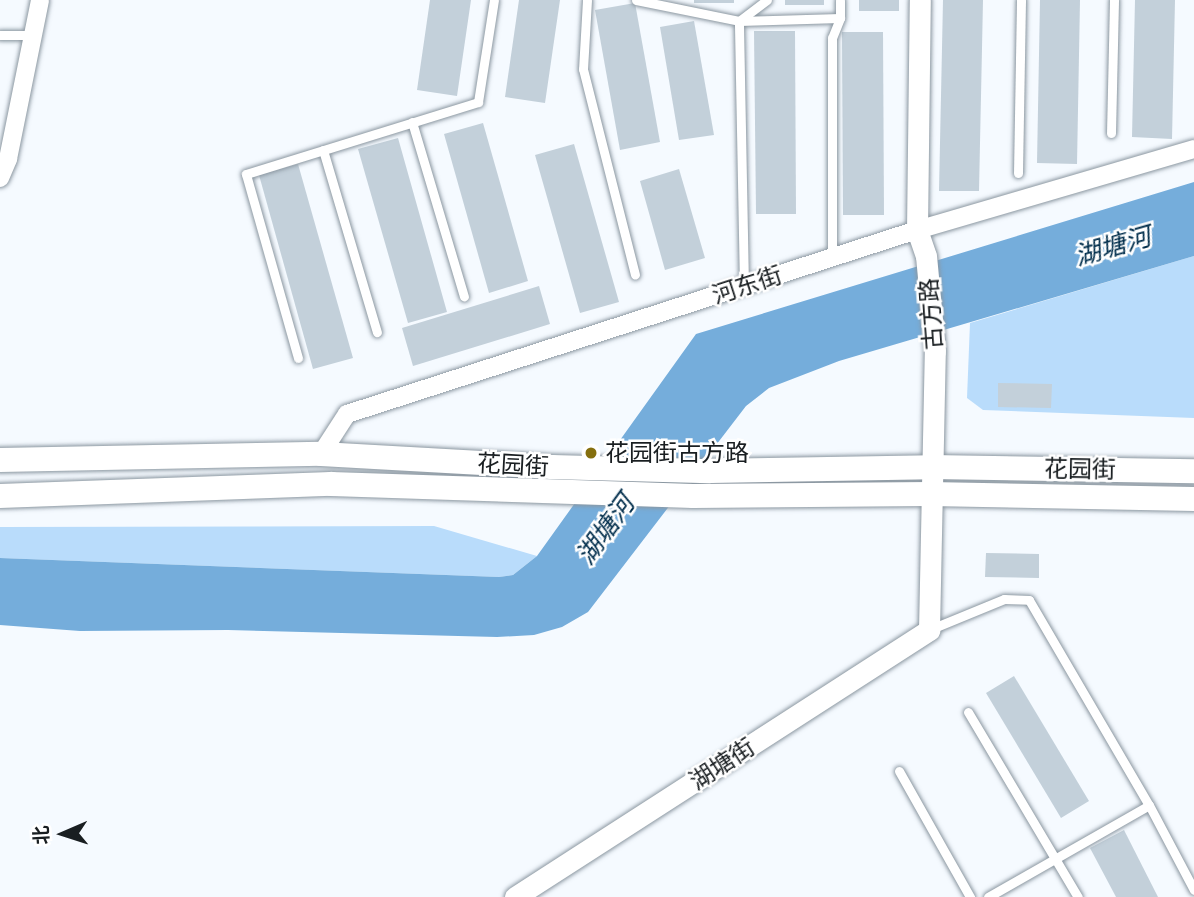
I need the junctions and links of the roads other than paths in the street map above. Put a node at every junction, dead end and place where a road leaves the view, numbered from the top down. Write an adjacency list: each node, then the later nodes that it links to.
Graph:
1 (40, 0): 14 (street)
2 (494, 0): 15 (lane)
3 (587, 0): 23 (lane)
4 (636, 0): 10 (lane)
5 (767, 0): 12 (lane)
6 (840, 0): 11 (lane)
7 (920, 0): 21 (street, 古方路)
8 (1021, 0): 19 (lane)
9 (1114, 0): 16 (lane)
10 (673, 5): 12 (lane)
11 (840, 18): 12 (lane); 22 (lane)
12 (739, 22): 24 (lane)
13 (0, 35): 14 (lane)
14 (33, 35): 20 (street)
15 (412, 122): 18 (lane); 25 (lane)
16 (1111, 133)
17 (1194, 149): 21 (street, 河东街)
18 (323, 150): 26 (lane); 27 (lane)
19 (1018, 173)
20 (0, 178)
21 (917, 230): 22 (street, 河东街); 30 (street, 古方路)
22 (832, 257): 24 (street, 河东街)
23 (635, 275)
24 (744, 286): 28 (street, 河东街)
25 (464, 296)
26 (377, 331)
27 (298, 358)
28 (321, 454): 29 (main road, 花园街); 30 (main road, 花园街)
29 (0, 460)
30 (931, 467): 31 (main road, 花园街); 32 (street, 古方路)
31 (1194, 471)
32 (930, 494): 33 (main road, 花园街); 34 (main road, 花园街); 35 (street, 古方路)
33 (0, 496)
34 (1194, 499)
35 (929, 630): 38 (lane); 41 (street, 湖塘街)
36 (968, 712): 39 (lane)
37 (899, 771): 42 (lane)
38 (1149, 806): 39 (lane); 40 (lane)
39 (1055, 858): 43 (lane); 44 (lane)
40 (1194, 890)
41 (515, 897)
42 (970, 897)
43 (988, 897)
44 (1078, 897)

